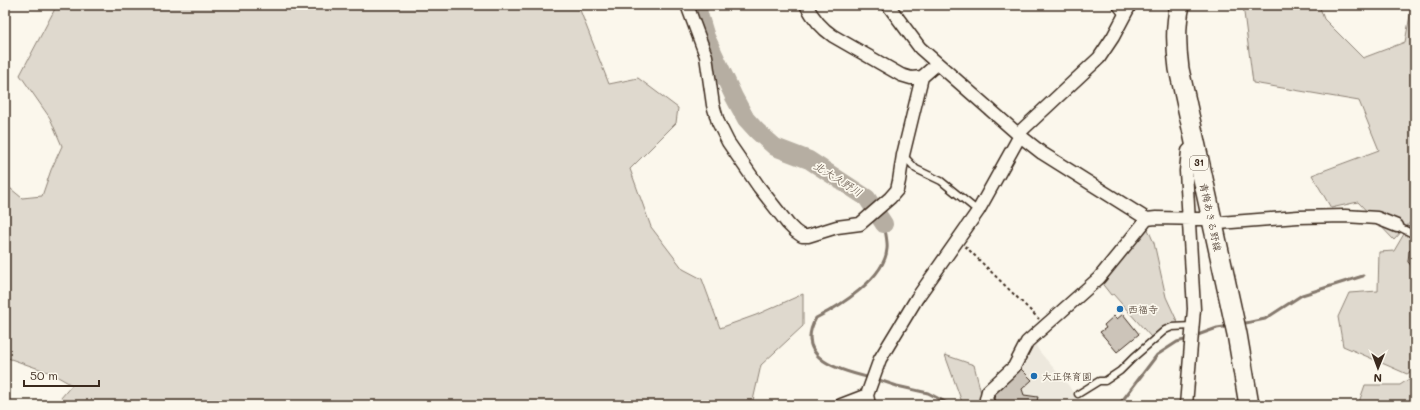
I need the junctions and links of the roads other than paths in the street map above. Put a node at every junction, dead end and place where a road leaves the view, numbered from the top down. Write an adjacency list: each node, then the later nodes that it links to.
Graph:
1 (687, 5): 11 (street)
2 (806, 5): 8 (street)
3 (888, 5): 7 (street)
4 (1116, 5): 6 (lane)
5 (1180, 5): 10 (main road, 青梅あきる野線 / 31)
6 (1127, 10): 9 (street)
7 (937, 64): 8 (street); 9 (street)
8 (922, 77): 11 (street)
9 (1019, 135): 12 (street); 14 (street)
10 (1195, 144): 13 (street); 15 (main road, 青梅あきる野線 / 31)
11 (903, 155): 12 (lane)
12 (978, 211): 20 (street)
13 (1188, 218): 14 (street); 15 (street); 18 (street)
14 (1147, 219): 22 (street)
15 (1212, 221): 16 (street); 24 (main road, 青梅あきる野線 / 31)
16 (1398, 226): 17 (lane)
17 (1415, 235)
18 (1192, 326): 19 (lane); 23 (street)
19 (1078, 394)
20 (869, 395): 21 (street)
21 (841, 405)
22 (988, 405)
23 (1186, 405)
24 (1249, 405)

